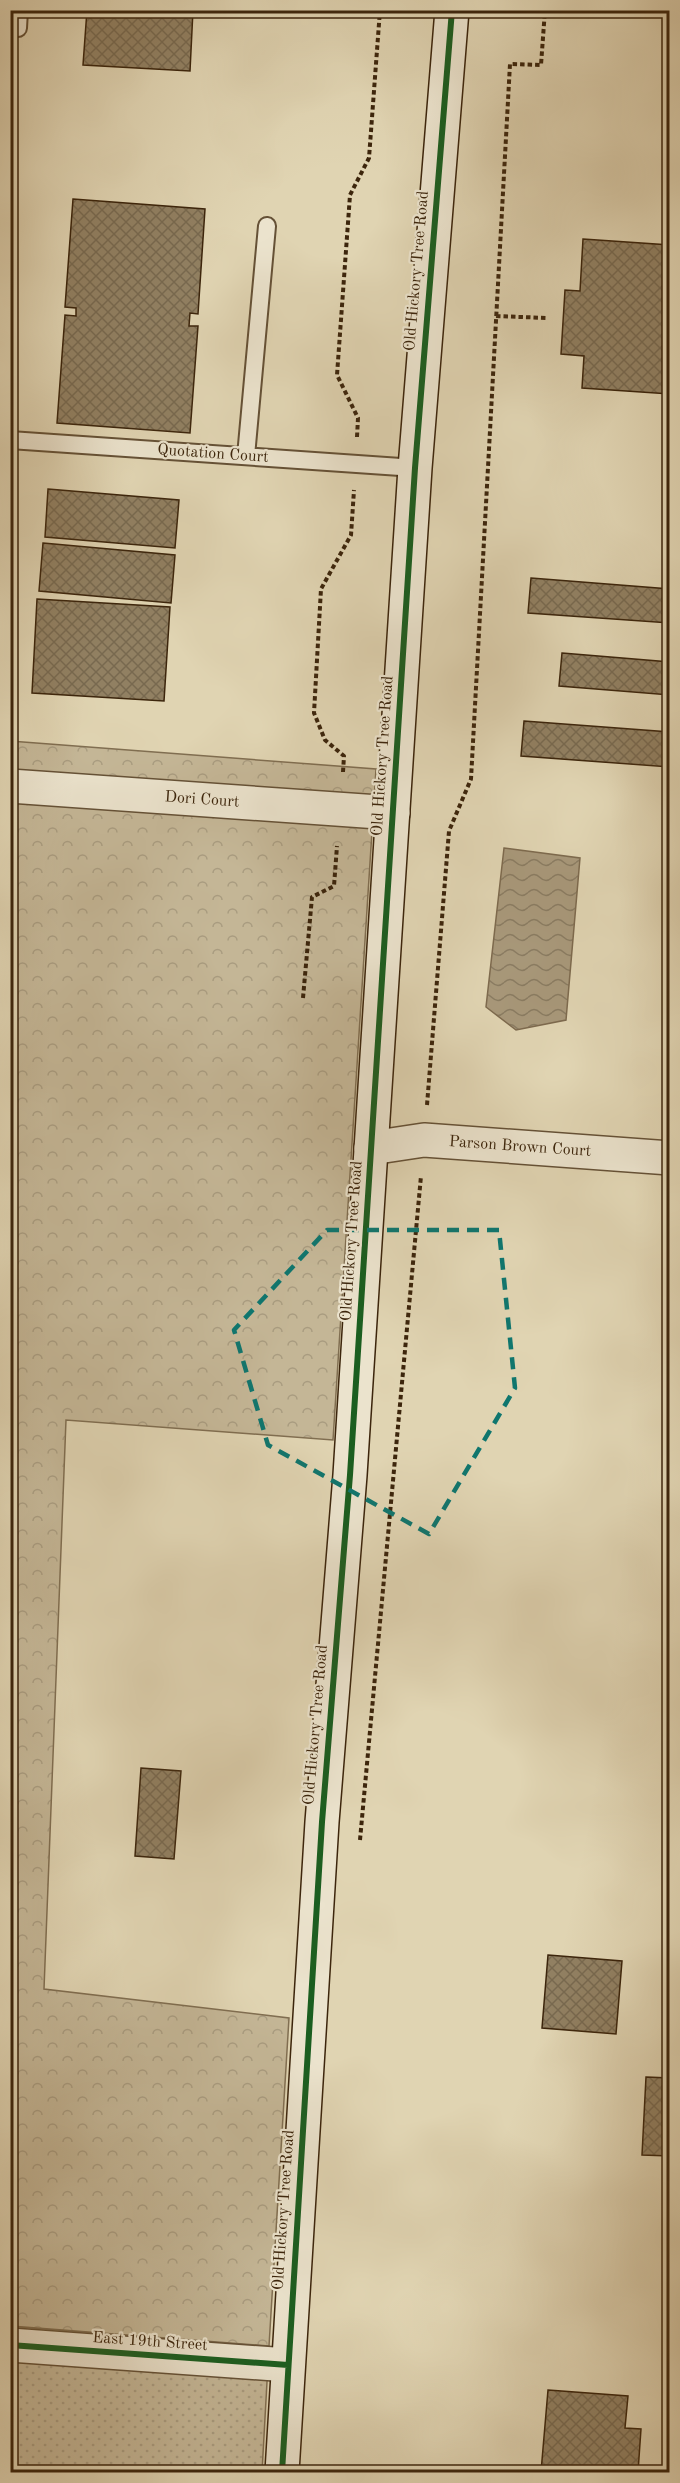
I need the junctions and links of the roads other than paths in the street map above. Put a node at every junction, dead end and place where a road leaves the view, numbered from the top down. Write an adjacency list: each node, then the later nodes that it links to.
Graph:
1 (20, 10): 3 (lane)
2 (452, 10): 7 (street, Old Hickory Tree Road)
3 (18, 28)
4 (267, 226): 6 (lane)
5 (10, 440): 6 (lane, Quotation Court)
6 (246, 456): 7 (lane, Quotation Court)
7 (415, 468): 9 (street, Old Hickory Tree Road)
8 (10, 786): 9 (street, Dori Court)
9 (393, 813): 10 (street, Old Hickory Tree Road)
10 (371, 1148): 11 (street, Parson Brown Court); 13 (street, Old Hickory Tree Road)
11 (669, 1158)
12 (10, 2345): 13 (street, East 19th Street)
13 (288, 2365): 14 (street, Old Hickory Tree Road)
14 (282, 2472)

